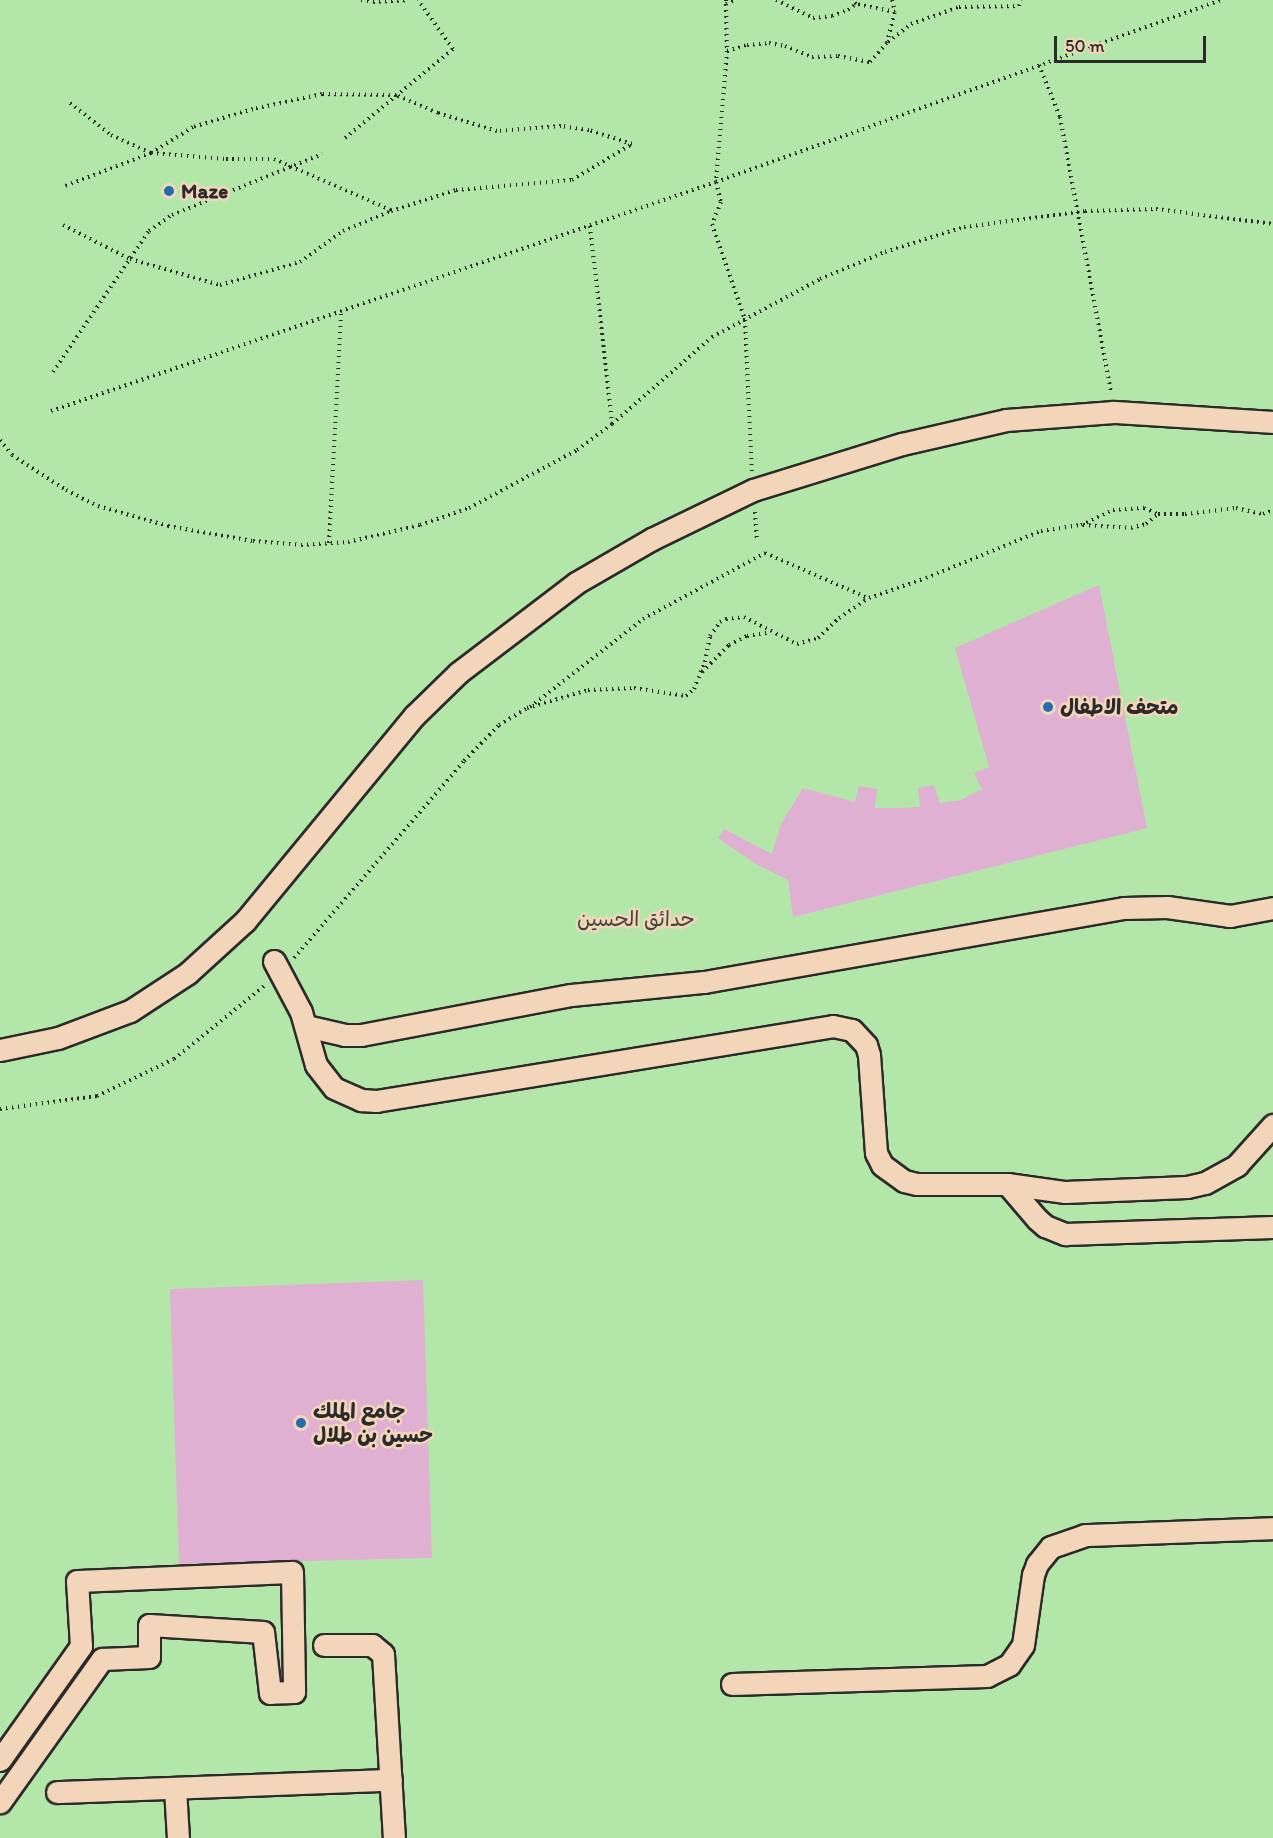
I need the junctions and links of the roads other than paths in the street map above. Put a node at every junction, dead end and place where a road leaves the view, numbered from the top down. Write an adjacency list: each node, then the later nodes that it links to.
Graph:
1 (1273, 422): 5 (street)
2 (1273, 908): 4 (street)
3 (277, 966): 4 (street)
4 (306, 1026): 7 (street)
5 (0, 1050)
6 (1273, 1125): 7 (street)
7 (1007, 1184): 8 (street)
8 (1273, 1227)
9 (1273, 1528): 11 (street)
10 (324, 1645): 13 (street)
11 (732, 1684)
12 (0, 1760): 16 (street)
13 (391, 1780): 14 (street); 18 (street)
14 (175, 1788): 15 (street); 17 (street)
15 (57, 1792)
16 (0, 1802)
17 (178, 1838)
18 (393, 1838)

